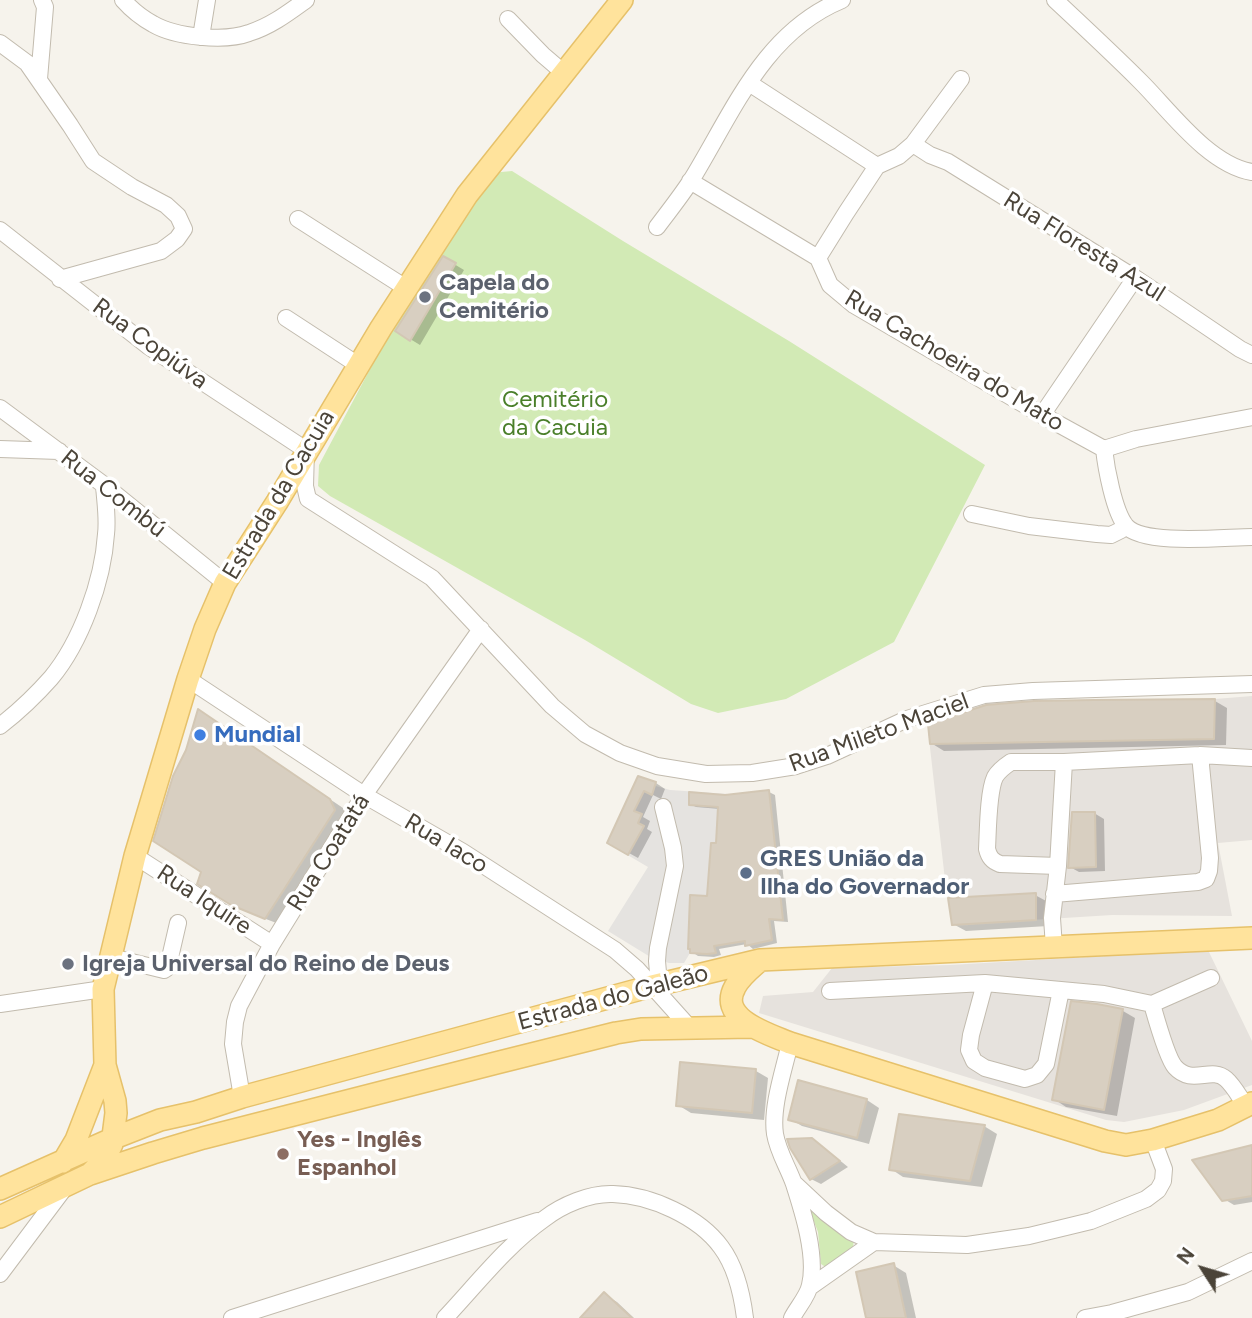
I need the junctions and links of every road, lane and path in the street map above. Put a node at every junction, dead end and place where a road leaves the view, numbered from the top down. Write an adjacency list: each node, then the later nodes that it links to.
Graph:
1 (42, 0): 12 (street)
2 (123, 0): 9 (street)
3 (208, 0): 9 (street)
4 (306, 0): 9 (street)
5 (622, 0): 11 (main road, Estrada da Cacuia)
6 (842, 0): 14 (street)
7 (1055, 0): 17 (street)
8 (508, 19): 11 (street)
9 (201, 37)
10 (0, 43): 12 (street)
11 (565, 73): 25 (main road, Estrada da Cacuia)
12 (39, 79): 24 (street)
13 (961, 79): 15 (street)
14 (749, 83): 16 (street); 18 (street)
15 (913, 144): 16 (street); 23 (street, Rua Floresta Azul)
16 (877, 166): 22 (street)
17 (1252, 172)
18 (690, 181): 20 (street); 22 (street)
19 (298, 219): 25 (street)
20 (657, 228)
21 (0, 230): 24 (street, Rua Copiúva)
22 (818, 258): 30 (street, Rua Cachoeira do Mato)
23 (1135, 278): 27 (street, Rua Floresta Azul); 30 (street)
24 (60, 279): 34 (street, Rua Copiúva)
25 (406, 288): 28 (main road, Estrada da Cacuia)
26 (286, 318): 28 (street)
27 (1252, 355)
28 (358, 365): 34 (main road, Estrada da Cacuia)
29 (0, 408): 35 (street, Rua Combú)
30 (1042, 415): 33 (street, Rua Cachoeira do Mato)
31 (1252, 417): 33 (street)
32 (0, 449): 35 (street)
33 (1104, 449): 40 (street)
34 (306, 450): 37 (street); 38 (main road, Estrada da Cacuia)
35 (59, 451): 36 (street, Rua Combú)
36 (104, 485): 42 (street, Rua Combú); 46 (street)
37 (308, 499): 38 (street); 43 (street, Rua Mileto Maciel)
38 (277, 502): 42 (main road, Estrada da Cacuia)
39 (972, 514): 40 (street)
40 (1125, 525): 41 (street)
41 (1252, 537)
42 (225, 583): 44 (main road, Estrada da Cacuia)
43 (481, 629): 45 (street, Rua Mileto Maciel); 50 (street, Rua Coatatá)
44 (188, 679): 50 (street, Rua Iaco); 52 (main road, Estrada da Cacuia)
45 (1252, 684)
46 (0, 726)
47 (1200, 755): 48 (street); 49 (street); 54 (street)
48 (1252, 758)
49 (1064, 762): 53 (street); 53 (street)
50 (364, 795): 57 (street, Rua Coatatá); 61 (street, Rua Iaco)
51 (663, 807): 64 (street)
52 (135, 856): 57 (street, Rua Iquire); 59 (main road, Estrada da Cacuia)
53 (1058, 866): 54 (street)
54 (1054, 894): 58 (street)
55 (178, 923): 59 (street)
56 (1252, 938): 58 (main road, Estrada do Galeão)
57 (272, 944): 74 (street, Rua Coatatá)
58 (1054, 947): 60 (main road, Estrada do Galeão)
59 (111, 957): 65 (main road, Estrada da Cacuia)
60 (760, 960): 64 (main road, Estrada do Galeão); 71 (main road)
61 (637, 969): 64 (main road)
62 (1211, 978): 69 (street)
63 (985, 983): 66 (street); 66 (street); 67 (street)
64 (648, 987): 70 (street); 74 (main road, Estrada do Galeão)
65 (103, 989): 68 (street); 73 (main road, Estrada da Cacuia)
66 (1061, 990): 69 (street)
67 (830, 991)
68 (0, 1004)
69 (1152, 1004): 75 (street)
70 (689, 1027): 71 (main road, Estrada do Galeão); 78 (main road, Estrada do Galeão)
71 (751, 1027): 72 (main road)
72 (790, 1043): 79 (main road); 82 (street)
73 (105, 1065): 77 (main road, Estrada da Cacuia); 80 (main road, Estrada da Cacuia)
74 (242, 1097): 76 (main road, Estrada do Galeão)
75 (1249, 1105): 79 (main road)
76 (196, 1112): 77 (main road, Estrada do Galeão); 78 (main road)
77 (114, 1138): 80 (main road, Estrada do Galeão); 81 (main road)
78 (203, 1138): 81 (main road, Estrada do Galeão)
79 (1153, 1140): 87 (street)
80 (63, 1162): 84 (main road, Estrada do Galeão)
81 (90, 1174): 83 (main road, Estrada do Galeão)
82 (793, 1182): 87 (street); 90 (street)
83 (67, 1185): 85 (main road, Estrada do Galeão); 89 (street)
84 (0, 1189)
85 (0, 1217)
86 (544, 1218): 91 (street); 92 (street); 93 (street)
87 (874, 1242): 90 (street)
88 (1252, 1261): 95 (street)
89 (0, 1274)
90 (810, 1287): 94 (street)
91 (232, 1318)
92 (445, 1318)
93 (745, 1318)
94 (792, 1318)
95 (1085, 1318)

